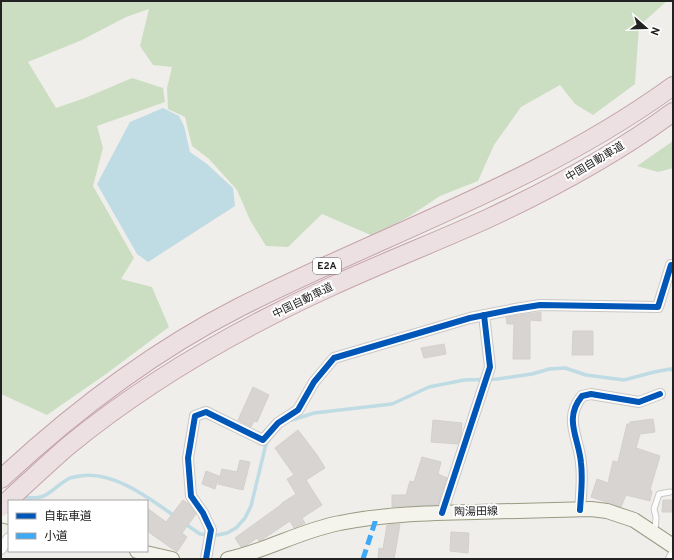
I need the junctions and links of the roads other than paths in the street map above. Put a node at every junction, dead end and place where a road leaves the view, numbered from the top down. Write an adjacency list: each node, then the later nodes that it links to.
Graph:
1 (673, 86): 6 (highway, 中国自動車道 / E2A)
2 (673, 112): 8 (highway, 中国自動車道 / E2A)
3 (673, 265): 4 (street)
4 (484, 315): 10 (street); 18 (street)
5 (660, 394): 9 (street)
6 (1, 479)
7 (670, 492): 11 (lane)
8 (9, 500)
9 (580, 510): 10 (main road, 陶湯田線); 11 (main road, 陶湯田線)
10 (442, 513): 19 (main road, 陶湯田線)
11 (655, 534): 13 (main road, 陶湯田線)
12 (8, 539): 14 (street)
13 (673, 546)
14 (1, 549)
15 (141, 552): 17 (main road)
16 (673, 555): 20 (street)
17 (172, 559)
18 (206, 559)
19 (228, 559)
20 (671, 559)

